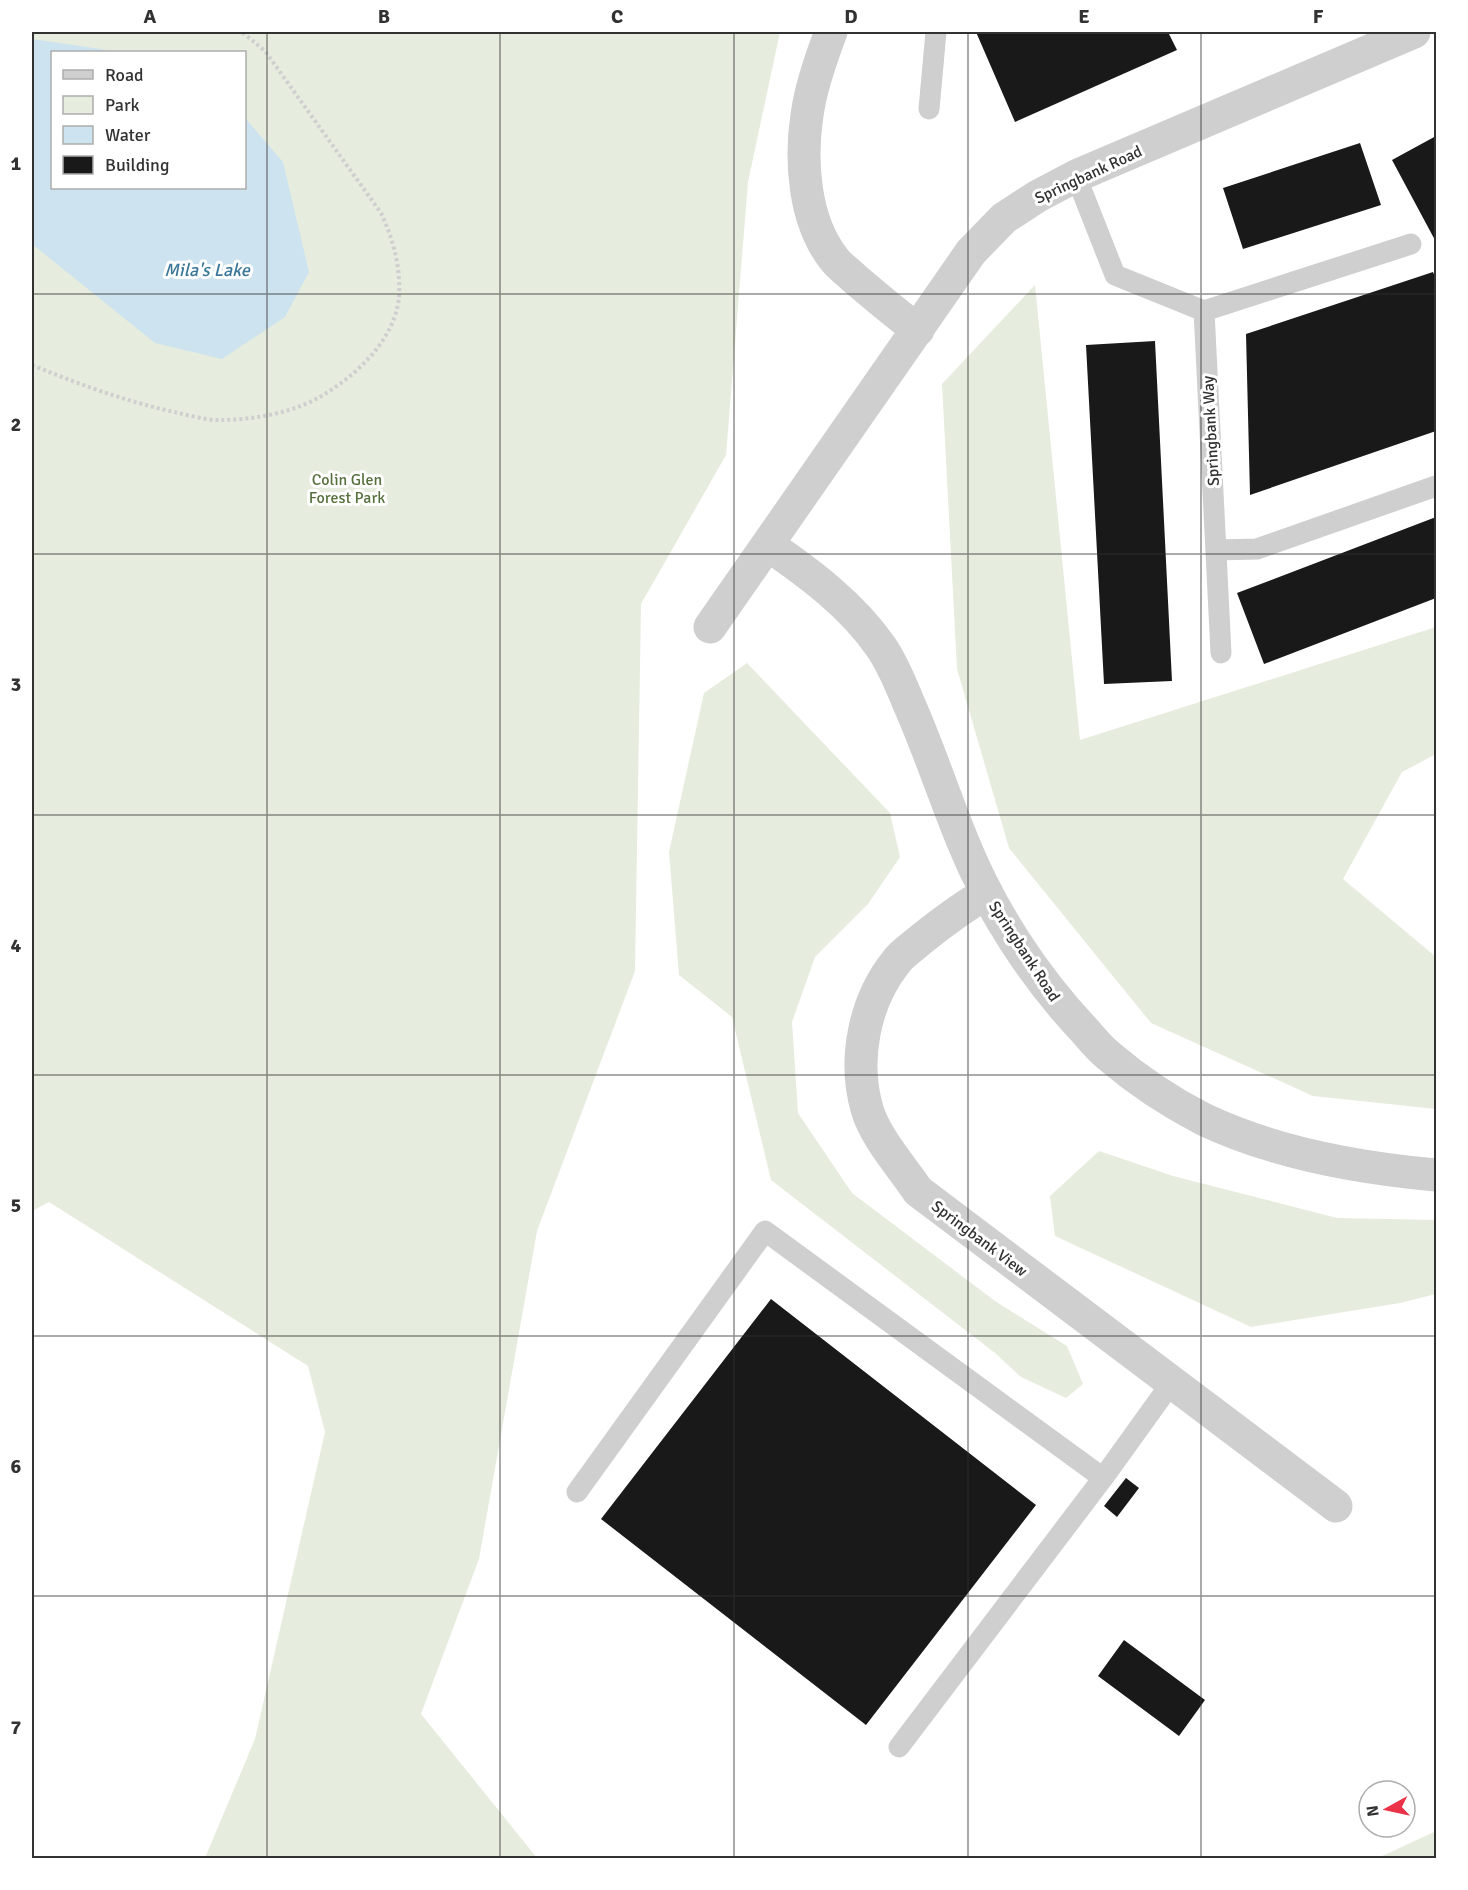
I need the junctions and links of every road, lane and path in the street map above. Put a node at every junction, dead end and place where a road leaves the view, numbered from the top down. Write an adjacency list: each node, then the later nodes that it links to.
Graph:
1 (242, 32): 10 (path)
2 (831, 32): 9 (street)
3 (936, 32): 5 (lane)
4 (1414, 32): 6 (street, Springbank Road)
5 (929, 109)
6 (1076, 176): 8 (lane); 9 (street, Springbank Road)
7 (1411, 244): 8 (lane)
8 (1204, 311): 13 (lane, Springbank Way)
9 (918, 330): 12 (street, Springbank Road)
10 (32, 365)
11 (1437, 486): 13 (lane)
12 (768, 545): 14 (street, Springbank Road); 16 (street, Springbank Road)
13 (1216, 550): 15 (lane, Springbank Way)
14 (710, 627)
15 (1221, 653)
16 (987, 893): 17 (street, Springbank Road); 18 (street, Springbank View)
17 (1437, 1175)
18 (1172, 1382): 19 (lane); 21 (street, Springbank View)
19 (1103, 1478): 20 (lane); 22 (lane)
20 (577, 1492)
21 (1336, 1506)
22 (899, 1747)

